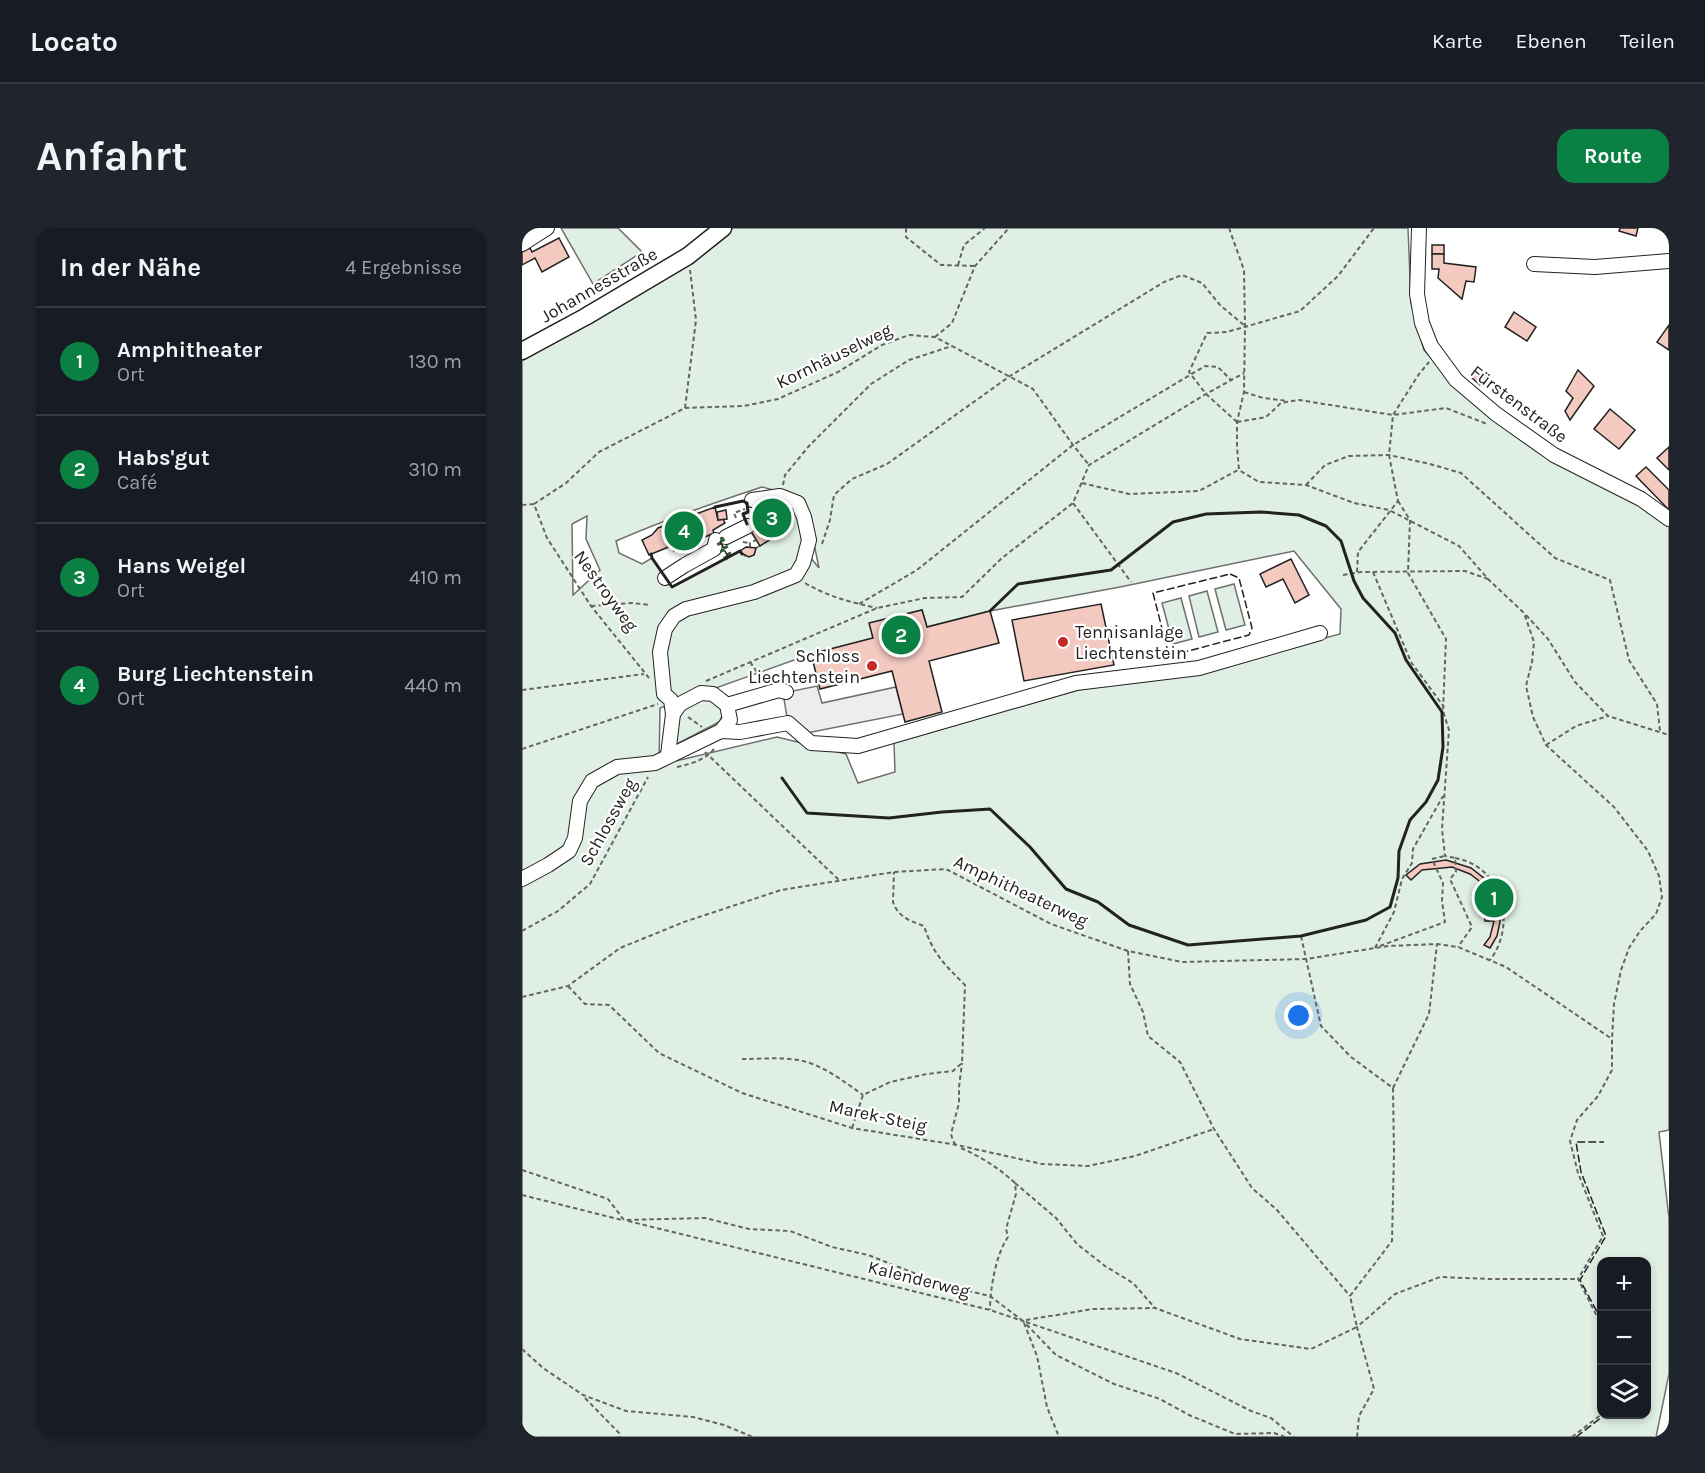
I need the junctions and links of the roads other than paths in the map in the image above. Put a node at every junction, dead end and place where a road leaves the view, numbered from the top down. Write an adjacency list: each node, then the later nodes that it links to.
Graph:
1 (547, 228): 4 (street)
2 (723, 228): 7 (main road, Johannesstraße)
3 (1419, 228): 9 (street, Fürstenstraße)
4 (522, 244)
5 (1669, 261): 6 (street)
6 (1534, 264)
7 (522, 351)
8 (750, 504): 14 (street)
9 (1669, 519)
10 (748, 526): 11 (street)
11 (665, 578)
12 (1320, 633): 16 (street)
13 (786, 692): 15 (street)
14 (671, 705): 15 (street); 17 (street)
15 (727, 705): 16 (street)
16 (721, 731): 17 (street)
17 (668, 755): 18 (street)
18 (522, 879)

